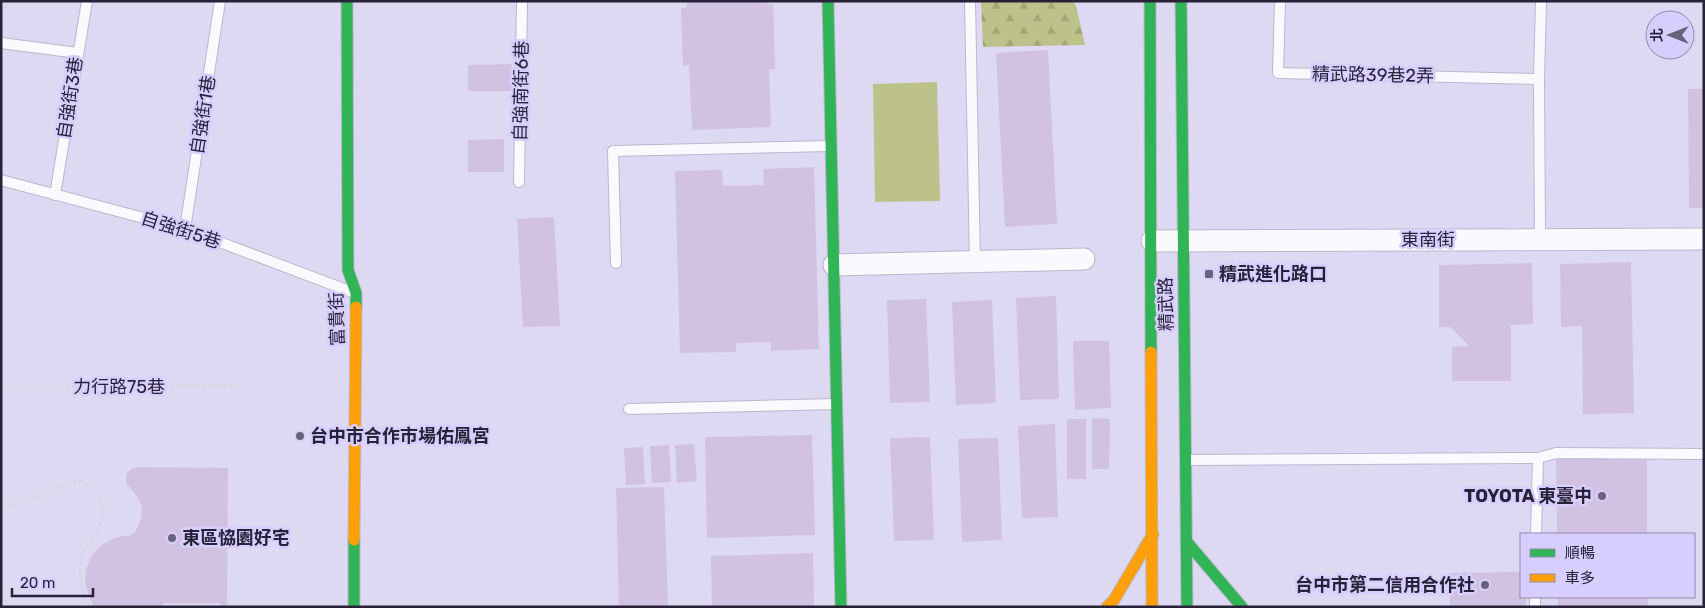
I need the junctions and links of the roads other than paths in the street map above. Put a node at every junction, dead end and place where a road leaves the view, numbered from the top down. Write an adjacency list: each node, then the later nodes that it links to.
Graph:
1 (87, 1): 12 (lane, 自強街3巷)
2 (220, 1): 18 (lane, 自強街1巷)
3 (347, 1): 27 (street, 富貴街)
4 (522, 1): 16 (lane, 自強南街6巷)
5 (828, 1): 14 (street)
6 (970, 1): 24 (lane)
7 (1150, 1): 21 (street, 精武路)
8 (1180, 1): 22 (street, 精武路)
9 (1280, 1): 13 (lane, 精武路39巷2弄)
10 (1540, 1): 13 (lane)
11 (1, 43): 12 (lane)
12 (78, 54): 17 (lane, 自強街3巷)
13 (1539, 79): 20 (lane)
14 (831, 146): 25 (lane); 26 (street)
15 (1, 180): 17 (lane, 自強街5巷)
16 (519, 182)
17 (55, 195): 18 (lane, 自強街5巷)
18 (185, 230): 27 (lane, 自強街5巷)
19 (1704, 239): 20 (street, 東南街)
20 (1540, 240): 22 (street, 東南街)
21 (1152, 241): 22 (street, 東南街); 34 (street, 精武路)
22 (1182, 241): 32 (street, 精武路)
23 (1084, 259): 24 (street)
24 (975, 262): 26 (street)
25 (616, 263)
26 (834, 264): 28 (street)
27 (356, 294): 36 (street, 富貴街)
28 (837, 404): 29 (lane); 37 (street)
29 (629, 409)
30 (1704, 454): 31 (lane)
31 (1538, 458): 32 (lane); 33 (lane)
32 (1186, 460): 35 (street, 精武路)
33 (1536, 533)
34 (1153, 534): 38 (street); 39 (street, 精武路)
35 (1187, 542): 40 (street, 精武路); 41 (street)
36 (354, 607)
37 (841, 607)
38 (1107, 607)
39 (1152, 607)
40 (1187, 607)
41 (1242, 607)

